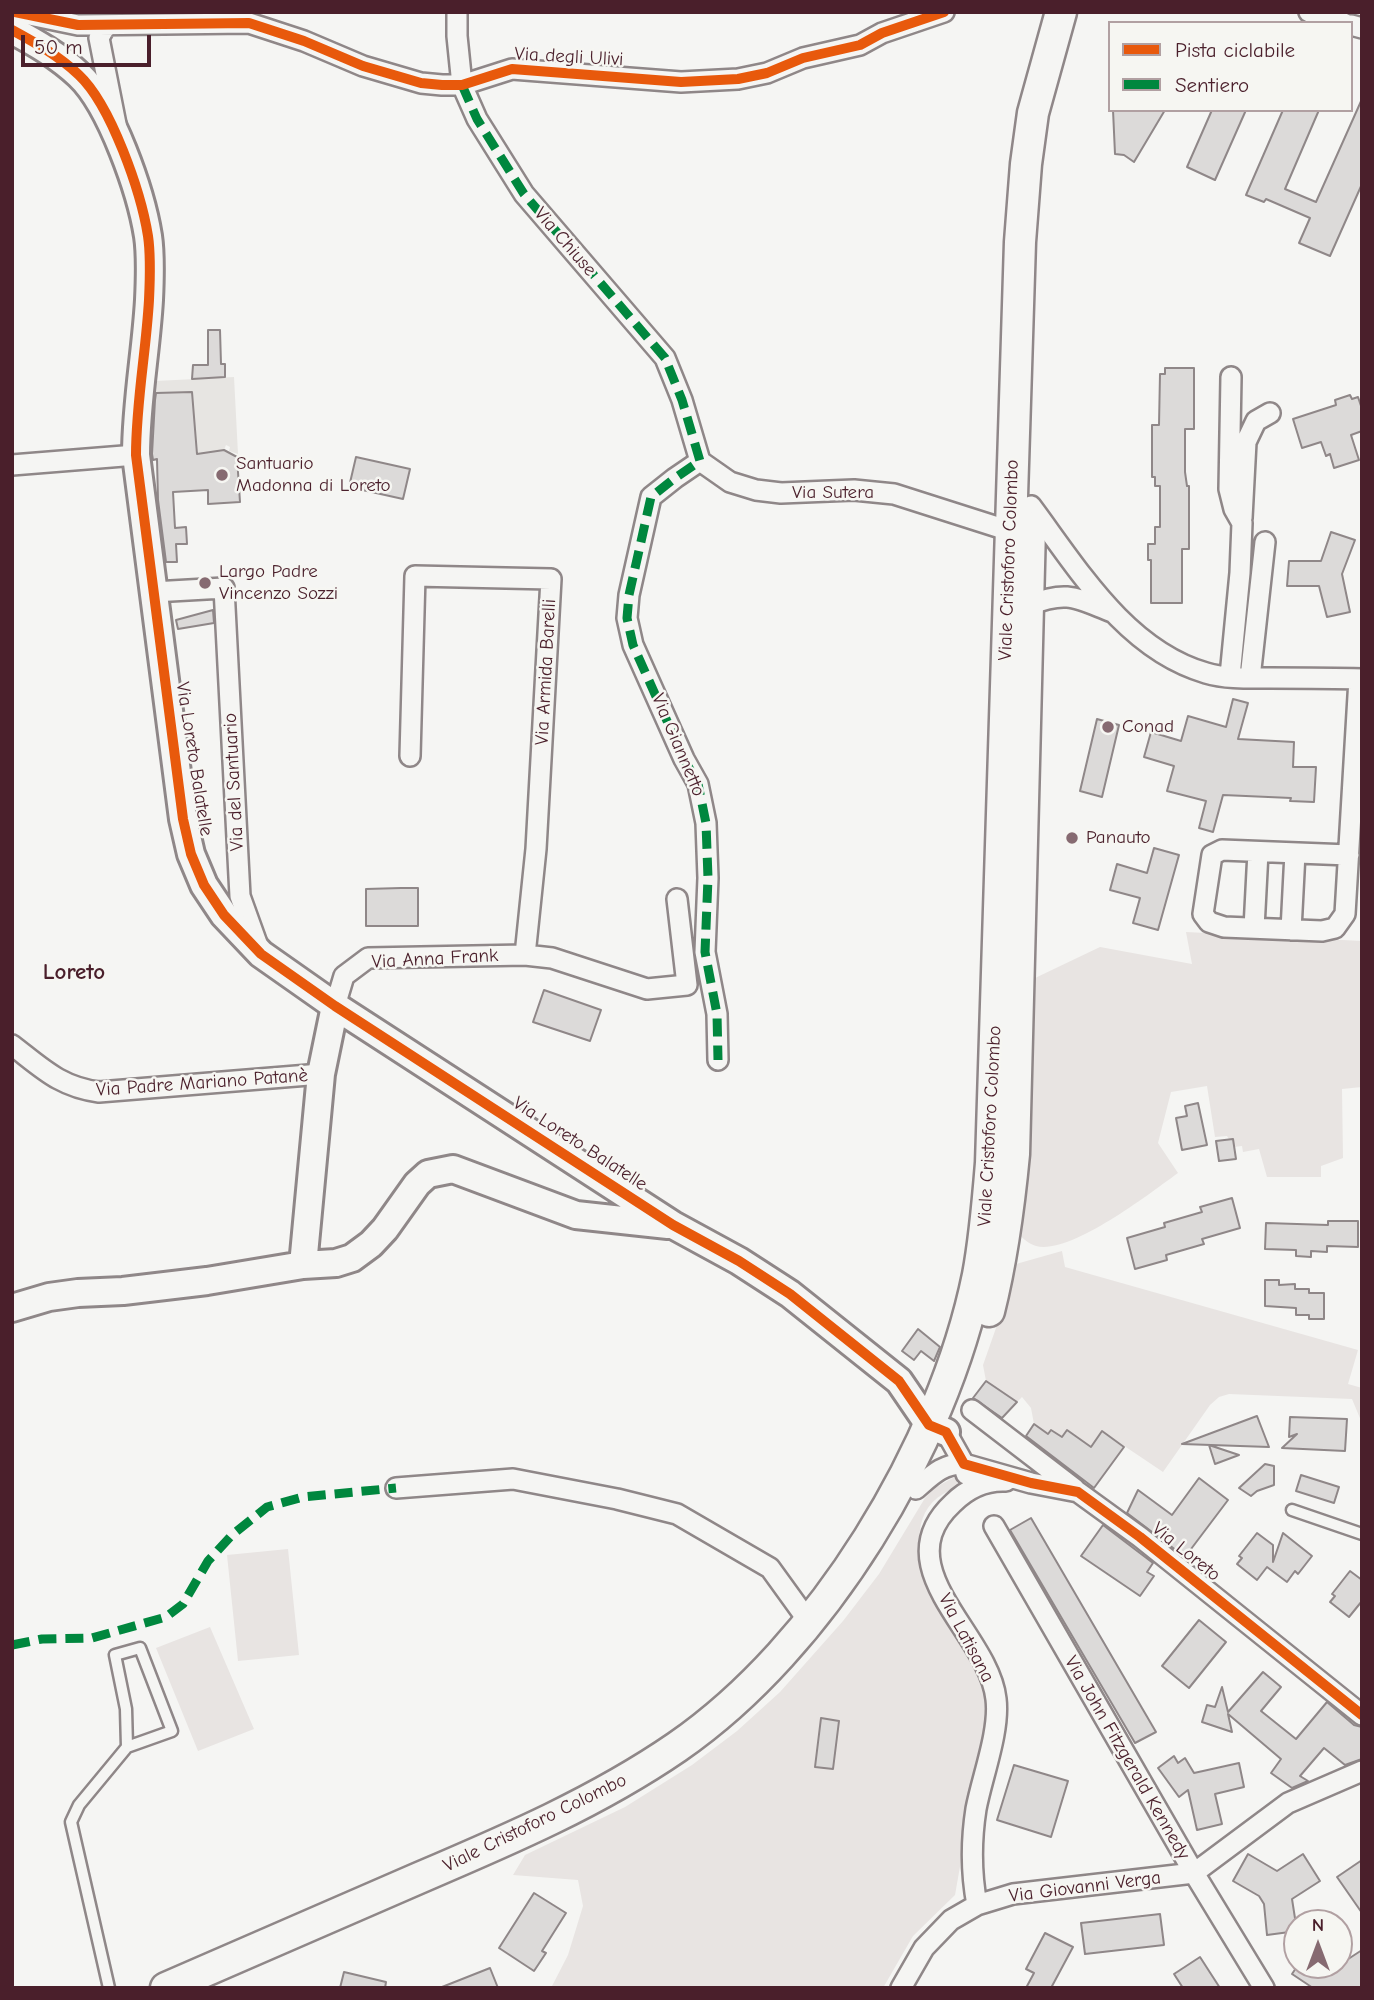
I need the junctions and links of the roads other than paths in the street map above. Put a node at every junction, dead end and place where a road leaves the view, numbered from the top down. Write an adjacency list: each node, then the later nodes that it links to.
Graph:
1 (15, 12): 10 (street, Via degli Ulivi)
2 (457, 12): 12 (street, Via Chiuse)
3 (944, 12): 12 (street, Via degli Ulivi)
4 (1047, 12): 13 (street)
5 (1061, 12): 13 (main road, Viale Cristoforo Colombo)
6 (1079, 12): 20 (main road, Viale Cristoforo Colombo)
7 (1310, 12): 9 (street)
8 (234, 18): 10 (street, Via degli Ulivi); 12 (street, Via degli Ulivi)
9 (1338, 21)
10 (109, 25): 14 (street)
11 (12, 30): 14 (street, Via Loreto Balatelle)
12 (462, 85): 18 (street, Via Chiuse)
13 (1033, 113): 22 (main road, Viale Cristoforo Colombo)
14 (119, 142): 17 (street, Via Loreto Balatelle)
15 (1231, 377): 21 (street)
16 (1270, 413): 21 (street)
17 (136, 455): 19 (street); 24 (street, Via Loreto Balatelle)
18 (700, 461): 22 (street, Via Sutera); 39 (street, Via Giannetto)
19 (12, 465)
20 (1031, 506): 25 (main road, Viale Cristoforo Colombo); 26 (street)
21 (1242, 523): 27 (street)
22 (1010, 531): 48 (main road, Viale Cristoforo Colombo)
23 (1265, 541): 27 (street)
24 (153, 592): 36 (street, Via Loreto Balatelle); 36 (street, Via del Santuario)
25 (1029, 605): 26 (street); 48 (main road, Viale Cristoforo Colombo)
26 (1113, 612): 27 (street)
27 (1240, 677): 28 (street)
28 (1360, 679): 32 (street)
29 (410, 756): 37 (street, Via Armida Barelli)
30 (1258, 852): 31 (street); 34 (street); 34 (street)
31 (1295, 853): 32 (street); 35 (street)
32 (1349, 855): 35 (street)
33 (677, 899): 38 (street)
34 (1254, 928): 35 (street)
35 (1291, 930)
36 (261, 954): 40 (street, Via Loreto Balatelle)
37 (525, 955): 38 (street, Via Anna Frank); 40 (street, Via Anna Frank)
38 (687, 985): 39 (street, Via Anna Frank)
39 (710, 988): 42 (street, Via Giannetto)
40 (335, 1006): 43 (street, Via Anna Frank); 44 (street, Via Loreto Balatelle)
41 (12, 1045): 43 (street, Via Padre Mariano Patanè)
42 (718, 1060)
43 (321, 1074): 45 (street, Via Anna Frank)
44 (673, 1226): 45 (street); 48 (street, Via Loreto Balatelle)
45 (303, 1265): 46 (street)
46 (12, 1308)
47 (972, 1410): 54 (street)
48 (938, 1428): 49 (street); 52 (main road, Viale Cristoforo Colombo); 58 (main road, Viale Cristoforo Colombo)
49 (964, 1464): 50 (street, Via Loreto); 52 (street); 53 (street)
50 (1031, 1483): 53 (street, Via Latisana); 54 (street, Via Loreto)
51 (396, 1488): 58 (street)
52 (916, 1489): 66 (main road, Viale Cristoforo Colombo)
53 (967, 1492): 63 (street, Via Latisana)
54 (1079, 1492): 59 (street, Via Loreto)
55 (1292, 1510): 57 (lane)
56 (994, 1526): 62 (street, Via John Fitzgerald Kennedy)
57 (1362, 1534)
58 (809, 1622): 65 (main road, Viale Cristoforo Colombo)
59 (1362, 1715)
60 (127, 1747): 60 (lane); 64 (lane)
61 (1362, 1771): 62 (street)
62 (1194, 1873): 63 (street, Via Giovanni Verga); 68 (street, Via John Fitzgerald Kennedy)
63 (978, 1905): 67 (street, Via Giovanni Verga)
64 (109, 1988)
65 (166, 1988)
66 (191, 1988)
67 (901, 1988)
68 (1264, 1988)

